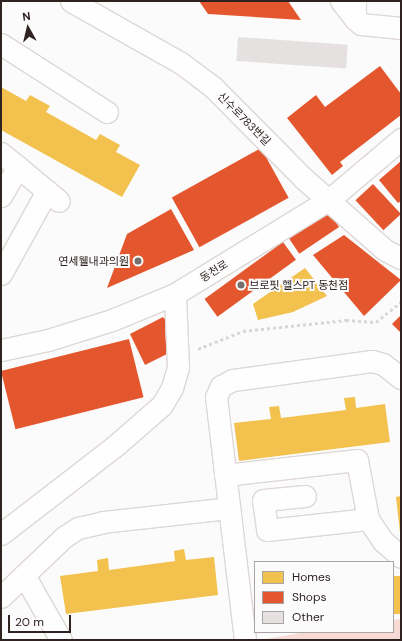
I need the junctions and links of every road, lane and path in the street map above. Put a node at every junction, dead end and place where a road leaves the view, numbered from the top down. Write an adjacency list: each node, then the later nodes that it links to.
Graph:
1 (71, 1): 11 (street, 신수로783번길)
2 (341, 1): 3 (street)
3 (355, 10): 4 (street)
4 (401, 28)
5 (1, 44): 6 (street)
6 (107, 112)
7 (401, 139): 11 (street, 동천로)
8 (1, 154): 9 (street)
9 (18, 167): 10 (street); 13 (street)
10 (1, 196)
11 (330, 199): 12 (street, 신수로783번길); 14 (street, 동천로)
12 (401, 258)
13 (1, 274)
14 (176, 294): 16 (street, 동천로); 17 (street)
15 (401, 302): 17 (path)
16 (1, 350)
17 (179, 356): 23 (street)
18 (401, 378): 19 (street)
19 (225, 475): 21 (street); 22 (street)
20 (305, 496): 22 (street)
21 (229, 508): 25 (street); 28 (street)
22 (368, 519): 24 (street)
23 (1, 534)
24 (401, 557)
25 (24, 575): 26 (street); 27 (street)
26 (1, 597)
27 (61, 640)
28 (246, 640)

